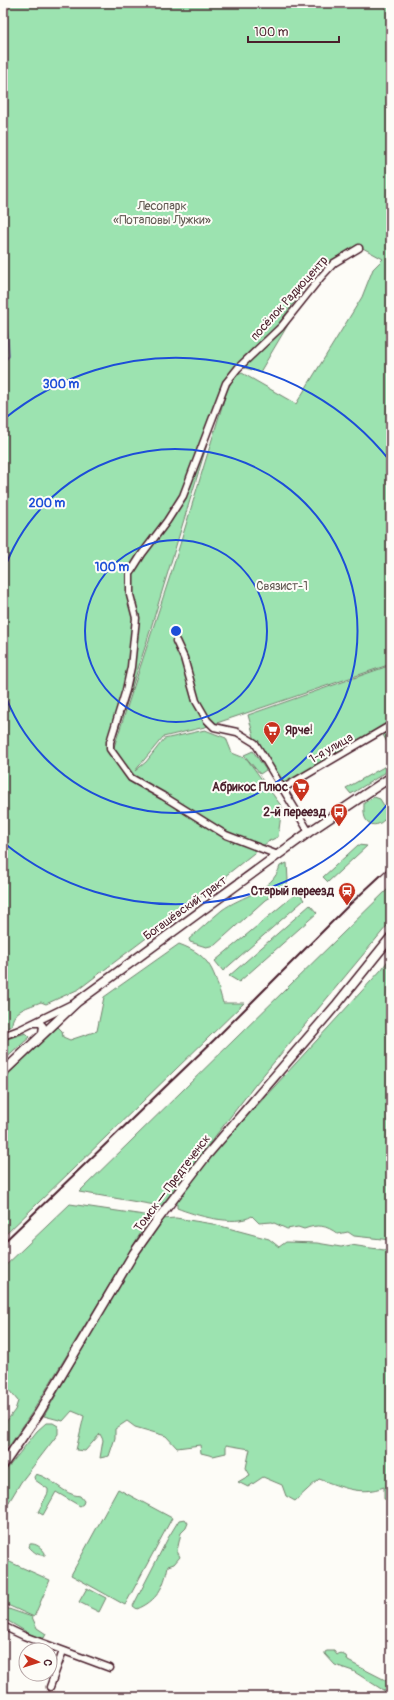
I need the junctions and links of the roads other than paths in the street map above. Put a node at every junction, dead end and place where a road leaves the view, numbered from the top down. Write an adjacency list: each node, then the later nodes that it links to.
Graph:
1 (359, 248): 7 (street, посёлок Радиоцентр)
2 (176, 641): 5 (street)
3 (391, 726): 5 (street, 1-я улица)
4 (391, 777): 6 (main road, Богашёвский тракт)
5 (282, 789): 6 (street)
6 (309, 832): 7 (main road, Богашёвский тракт)
7 (278, 855): 9 (main road, Богашёвский тракт)
8 (391, 937): 14 (main road, Томск — Предтеченск)
9 (77, 1002): 10 (street); 11 (main road, Богашёвский тракт)
10 (35, 1023): 11 (street); 12 (street)
11 (42, 1034): 13 (main road, Богашёвский тракт)
12 (3, 1036)
13 (3, 1072)
14 (4, 1461)
15 (3, 1626): 16 (street)
16 (63, 1651): 17 (street); 18 (street)
17 (110, 1668)
18 (50, 1687)

